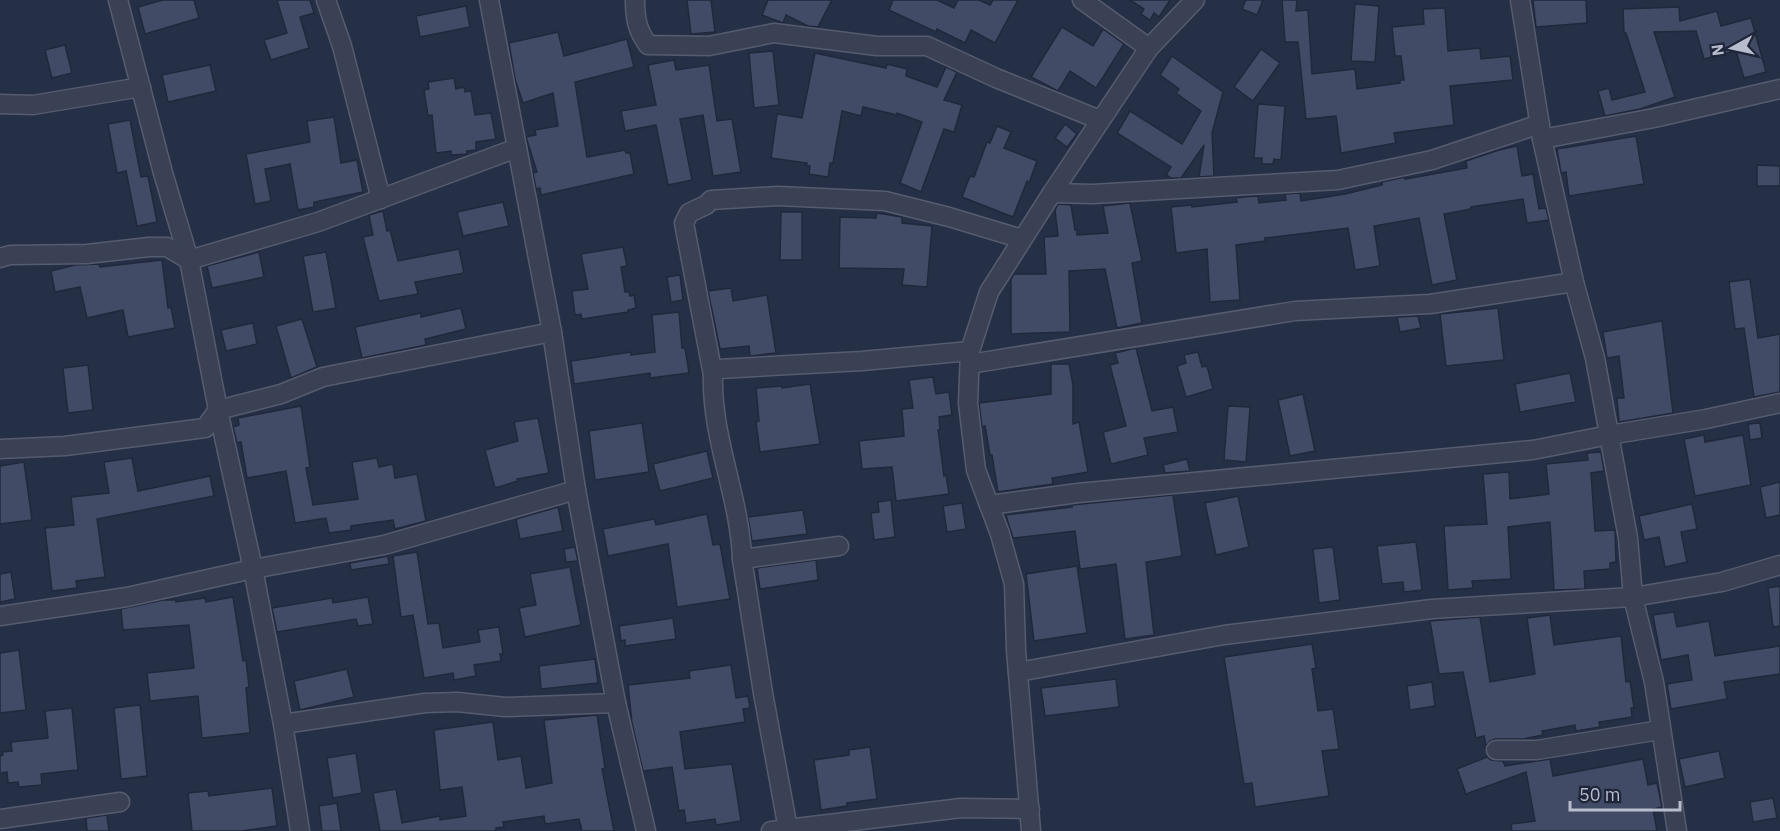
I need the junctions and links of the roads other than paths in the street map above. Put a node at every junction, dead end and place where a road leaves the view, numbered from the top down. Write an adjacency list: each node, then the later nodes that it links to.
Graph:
1 (117, 0): 9 (street)
2 (326, 0): 16 (street)
3 (489, 0): 14 (street)
4 (635, 0): 12 (street)
5 (1082, 0): 8 (street)
6 (1195, 0): 8 (street)
7 (1520, 0): 13 (street)
8 (1149, 48): 12 (street)
9 (141, 87): 11 (street); 19 (street)
10 (1780, 89): 13 (street)
11 (0, 104)
12 (1100, 120): 15 (street)
13 (1541, 131): 15 (street); 20 (street)
14 (517, 148): 16 (street); 21 (street)
15 (1052, 193): 17 (street)
16 (381, 199): 19 (street)
17 (1022, 239): 22 (street); 23 (street)
18 (0, 258): 19 (street)
19 (189, 260): 25 (street)
20 (1574, 282): 22 (street); 26 (street)
21 (552, 332): 25 (street); 28 (street)
22 (970, 357): 23 (street); 29 (street)
23 (713, 375): 31 (street)
24 (1780, 403): 26 (street)
25 (218, 410): 27 (street); 33 (street)
26 (1609, 435): 29 (street); 34 (street)
27 (0, 449)
28 (576, 490): 33 (street); 37 (street)
29 (989, 505): 36 (street)
30 (840, 546): 31 (street)
31 (742, 559): 44 (street)
32 (1780, 565): 34 (street)
33 (253, 568): 35 (street); 38 (street)
34 (1633, 597): 36 (street); 39 (street)
35 (0, 616)
36 (1018, 672): 42 (street)
37 (616, 703): 38 (street); 46 (street)
38 (283, 724): 45 (street)
39 (1660, 730): 40 (street); 48 (street)
40 (1496, 750)
41 (120, 802): 43 (street)
42 (1030, 810): 44 (street); 47 (street)
43 (0, 819)
44 (779, 830)
45 (300, 831)
46 (646, 831)
47 (1031, 831)
48 (1677, 831)

